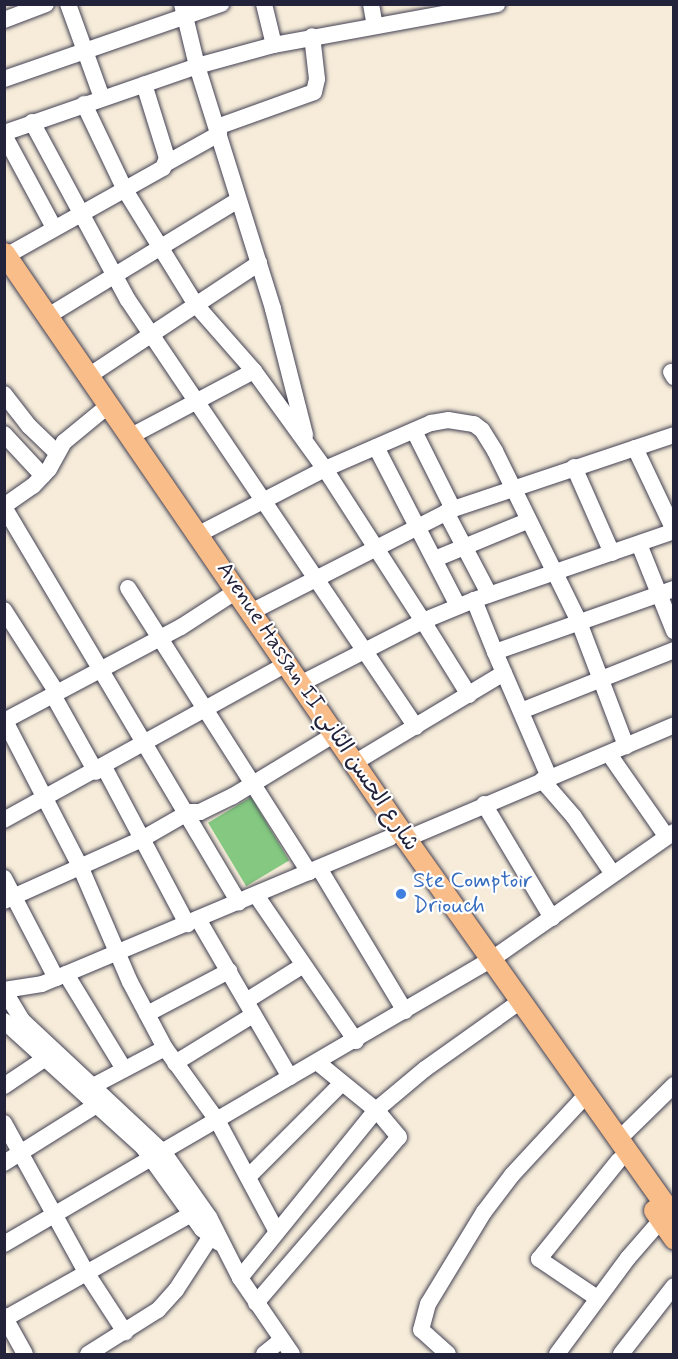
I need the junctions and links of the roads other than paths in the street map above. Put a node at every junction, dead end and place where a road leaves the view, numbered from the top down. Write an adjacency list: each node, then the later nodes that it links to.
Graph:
1 (46, 4): 9 (street)
2 (68, 4): 13 (street)
3 (221, 4): 7 (street)
4 (264, 4): 12 (street)
5 (371, 4): 10 (street)
6 (497, 4): 8 (street)
7 (184, 9): 13 (street); 14 (street)
8 (441, 10): 10 (street)
9 (4, 20)
10 (375, 26): 11 (street)
11 (312, 36): 12 (street); 20 (street)
12 (274, 45): 14 (street)
13 (86, 49): 15 (street); 17 (street)
14 (197, 66): 16 (street); 20 (street)
15 (4, 79)
16 (144, 84): 17 (street); 22 (street)
17 (102, 98): 18 (street)
18 (84, 104): 19 (street); 23 (street)
19 (32, 123): 21 (street); 25 (street)
20 (218, 130): 22 (street); 24 (street)
21 (4, 134): 26 (street)
22 (165, 164): 23 (street)
23 (125, 190): 25 (street); 27 (street)
24 (238, 200): 27 (street); 29 (street)
25 (80, 215): 26 (street); 30 (street)
26 (54, 228): 28 (street)
27 (162, 249): 30 (street); 31 (street)
28 (5, 261): 32 (main road, Avenue Hassan II شارع الحسن الثاني); 38 (main road, Avenue Hassan II شارع الحسن الثاني)
29 (259, 264): 31 (street); 43 (street)
30 (116, 274): 32 (street); 33 (street)
31 (196, 305): 33 (street); 34 (street)
32 (48, 316): 35 (main road, Avenue Hassan II شارع الحسن الثاني)
33 (150, 334): 35 (street); 37 (street)
34 (254, 371): 37 (street); 43 (street)
35 (90, 375): 38 (main road, Avenue Hassan II شارع الحسن الثاني)
36 (4, 394): 46 (street)
37 (198, 402): 42 (street); 51 (street)
38 (104, 408): 42 (main road, Avenue Hassan II شارع الحسن الثاني); 46 (street); 67 (main road, Avenue Hassan II شارع الحسن الثاني)
39 (414, 430): 44 (street); 50 (street); 53 (street)
40 (4, 434): 49 (street)
41 (674, 435): 45 (street)
42 (131, 436): 57 (main road, Avenue Hassan II شارع الحسن الثاني)
43 (307, 445): 48 (street)
44 (376, 447): 48 (street); 55 (street)
45 (635, 448): 47 (street); 56 (street)
46 (57, 453): 49 (street)
47 (574, 467): 50 (street); 61 (street)
48 (325, 469): 51 (street); 60 (street)
49 (43, 476): 52 (street)
50 (512, 487): 53 (street); 54 (street)
51 (264, 500): 57 (street); 64 (street)
52 (4, 507): 78 (street)
53 (450, 510): 55 (street); 59 (street)
54 (527, 521): 59 (street); 63 (street)
55 (418, 525): 60 (street); 62 (street)
56 (674, 531): 58 (street)
57 (199, 534): 67 (main road, Avenue Hassan II شارع الحسن الثاني)
58 (639, 544): 61 (street); 66 (street)
59 (467, 546): 62 (street); 68 (street)
60 (378, 549): 64 (street); 71 (street)
61 (612, 553): 63 (street)
62 (435, 559): 68 (street)
63 (554, 572): 68 (street); 72 (street)
64 (318, 578): 70 (street); 76 (street)
65 (128, 588): 74 (street)
66 (667, 592): 72 (street); 73 (street)
67 (232, 594): 70 (main road, Avenue Hassan II شارع الحسن الثاني); 74 (street); 79 (main road, Avenue Hassan II شارع الحسن الثاني)
68 (474, 600): 71 (street); 77 (street)
69 (4, 610): 83 (street)
70 (251, 612): 82 (main road, Avenue Hassan II شارع الحسن الثاني)
71 (423, 621): 76 (street); 84 (street)
72 (579, 622): 77 (street); 81 (street)
73 (674, 631)
74 (159, 638): 78 (street); 85 (street)
75 (674, 650): 81 (street)
76 (369, 651): 82 (street); 89 (street)
77 (495, 652): 80 (street)
78 (103, 669): 83 (street); 91 (street)
79 (277, 669): 85 (street); 90 (main road, Avenue Hassan II شارع الحسن الثاني)
80 (504, 673): 84 (street); 86 (street)
81 (601, 678): 86 (street); 92 (street)
82 (300, 684): 94 (main road, Avenue Hassan II شارع الحسن الثاني)
83 (55, 694): 87 (street); 95 (street)
84 (469, 694): 89 (street)
85 (205, 711): 91 (street); 97 (street)
86 (521, 711): 96 (street)
87 (5, 720): 98 (street)
88 (674, 725): 92 (street)
89 (416, 727): 94 (street)
90 (325, 740): 97 (street); 103 (main road, Avenue Hassan II شارع الحسن الثاني)
91 (145, 744): 95 (street); 100 (street)
92 (626, 746): 93 (street)
93 (609, 754): 96 (street); 102 (street)
94 (354, 763): 103 (main road, Avenue Hassan II شارع الحسن الثاني)
95 (100, 769): 98 (street); 104 (street)
96 (545, 779): 99 (street); 107 (street)
97 (253, 784): 100 (street); 106 (street)
98 (46, 798): 101 (street); 105 (street)
99 (484, 804): 103 (street); 112 (street)
100 (189, 812): 104 (street); 111 (street)
101 (4, 820)
102 (670, 835): 107 (street)
103 (398, 838): 106 (street); 115 (main road, Avenue Hassan II شارع الحسن الثاني)
104 (142, 839): 105 (street); 113 (street)
105 (80, 866): 110 (street); 114 (street)
106 (314, 870): 109 (street); 122 (street)
107 (613, 874): 112 (street)
108 (4, 878): 110 (street)
109 (256, 895): 111 (street); 116 (street)
110 (9, 899): 118 (street)
111 (239, 902): 113 (street)
112 (552, 918): 115 (street)
113 (192, 921): 114 (street); 117 (street)
114 (118, 952): 118 (street); 124 (street)
115 (487, 962): 120 (main road, Avenue Hassan II شارع الحسن الثاني); 122 (street)
116 (302, 966): 121 (street); 125 (street)
117 (229, 970): 121 (street); 124 (street)
118 (54, 979): 119 (street); 123 (street); 130 (street)
119 (4, 990): 123 (street)
120 (517, 1003): 136 (main road, Avenue Hassan II شارع الحسن الثاني); 138 (street)
121 (250, 1008): 129 (street); 131 (street)
122 (405, 1011): 125 (street)
123 (7, 1012): 127 (street)
124 (147, 1014): 126 (street)
125 (356, 1041): 128 (street)
126 (165, 1048): 129 (street); 130 (street)
127 (52, 1054): 134 (street); 135 (street); 137 (street)
128 (317, 1062): 131 (street); 132 (street)
129 (175, 1064): 139 (street)
130 (124, 1070): 135 (street)
131 (290, 1077): 139 (street)
132 (341, 1084): 138 (street); 145 (street)
133 (674, 1085): 141 (street)
134 (4, 1086)
135 (93, 1086): 143 (street)
136 (582, 1099): 141 (main road, Avenue Hassan II شارع الحسن الثاني); 165 (street)
137 (95, 1106): 142 (street); 143 (street)
138 (376, 1110): 149 (street); 157 (street)
139 (217, 1120): 143 (street); 145 (street)
140 (4, 1123): 142 (street)
141 (619, 1150): 148 (main road, Avenue Hassan II شارع الحسن الثاني); 156 (street)
142 (21, 1154): 144 (street); 147 (street)
143 (159, 1156): 146 (street); 147 (street); 150 (street)
144 (4, 1163)
145 (249, 1176): 149 (street)
146 (191, 1214): 150 (street); 153 (street)
147 (55, 1215): 152 (street); 153 (street)
148 (667, 1216): 151 (main road, Avenue Hassan II شارع الحسن الثاني); 156 (street)
149 (276, 1230): 154 (street)
150 (215, 1237): 154 (street); 159 (street)
151 (674, 1239)
152 (4, 1244)
153 (86, 1272): 158 (street); 159 (street)
154 (240, 1278): 157 (street)
155 (674, 1286): 167 (street)
156 (597, 1298): 166 (street)
157 (256, 1303): 160 (street)
158 (5, 1317): 162 (street)
159 (125, 1332): 161 (street)
160 (281, 1340): 163 (street); 164 (street)
161 (99, 1352)
162 (25, 1354)
163 (264, 1354)
164 (292, 1354)
165 (448, 1354)
166 (557, 1354)
167 (621, 1354)

